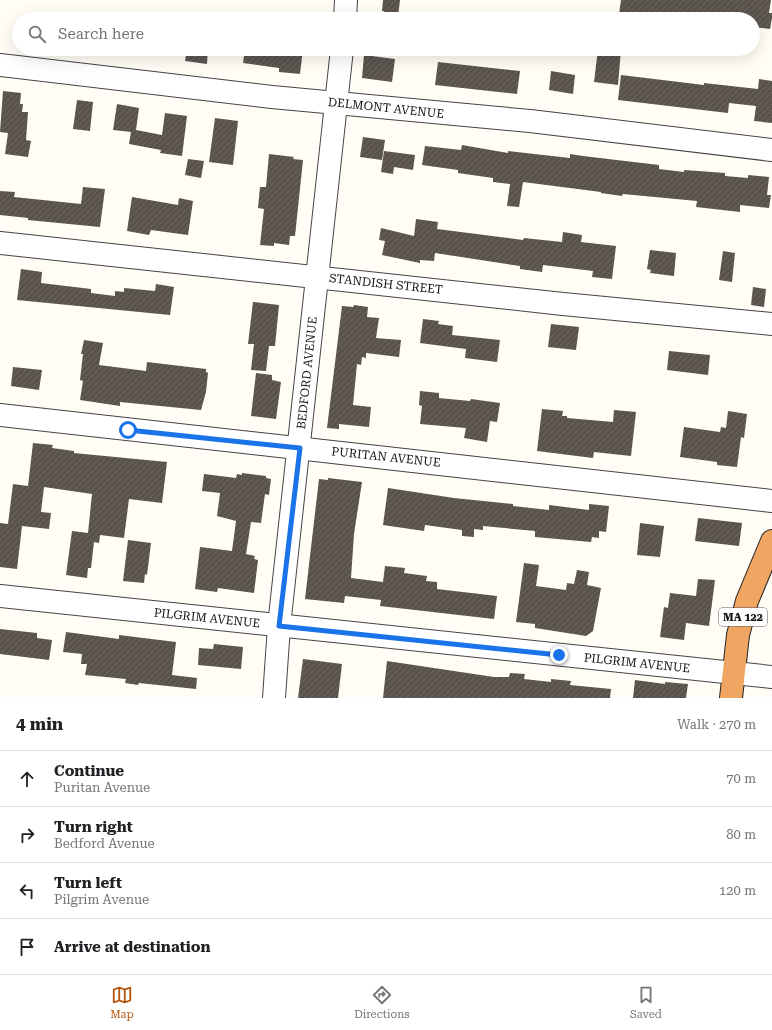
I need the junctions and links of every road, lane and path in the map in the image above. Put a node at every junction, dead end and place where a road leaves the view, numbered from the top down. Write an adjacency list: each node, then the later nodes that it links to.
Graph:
1 (346, 0): 2 (street)
2 (345, 12)
3 (341, 56): 5 (street, BEDFORD AVENUE)
4 (0, 65): 5 (street, DELMONT AVENUE)
5 (336, 103): 6 (street, DELMONT AVENUE); 8 (street, BEDFORD AVENUE)
6 (772, 150)
7 (0, 243): 8 (street, STANDISH STREET)
8 (318, 277): 9 (street, STANDISH STREET); 11 (street, BEDFORD AVENUE)
9 (772, 324)
10 (0, 415): 11 (street, PURITAN AVENUE)
11 (300, 448): 12 (street, PURITAN AVENUE); 15 (street, BEDFORD AVENUE)
12 (772, 501)
13 (772, 541): 16 (highway, MA 122)
14 (0, 596): 15 (street, PILGRIM AVENUE)
15 (279, 626): 16 (street, PILGRIM AVENUE); 18 (street, BEDFORD AVENUE)
16 (734, 673): 17 (street, PILGRIM AVENUE); 19 (highway, MA 122)
17 (772, 677)
18 (274, 698)
19 (731, 698)

